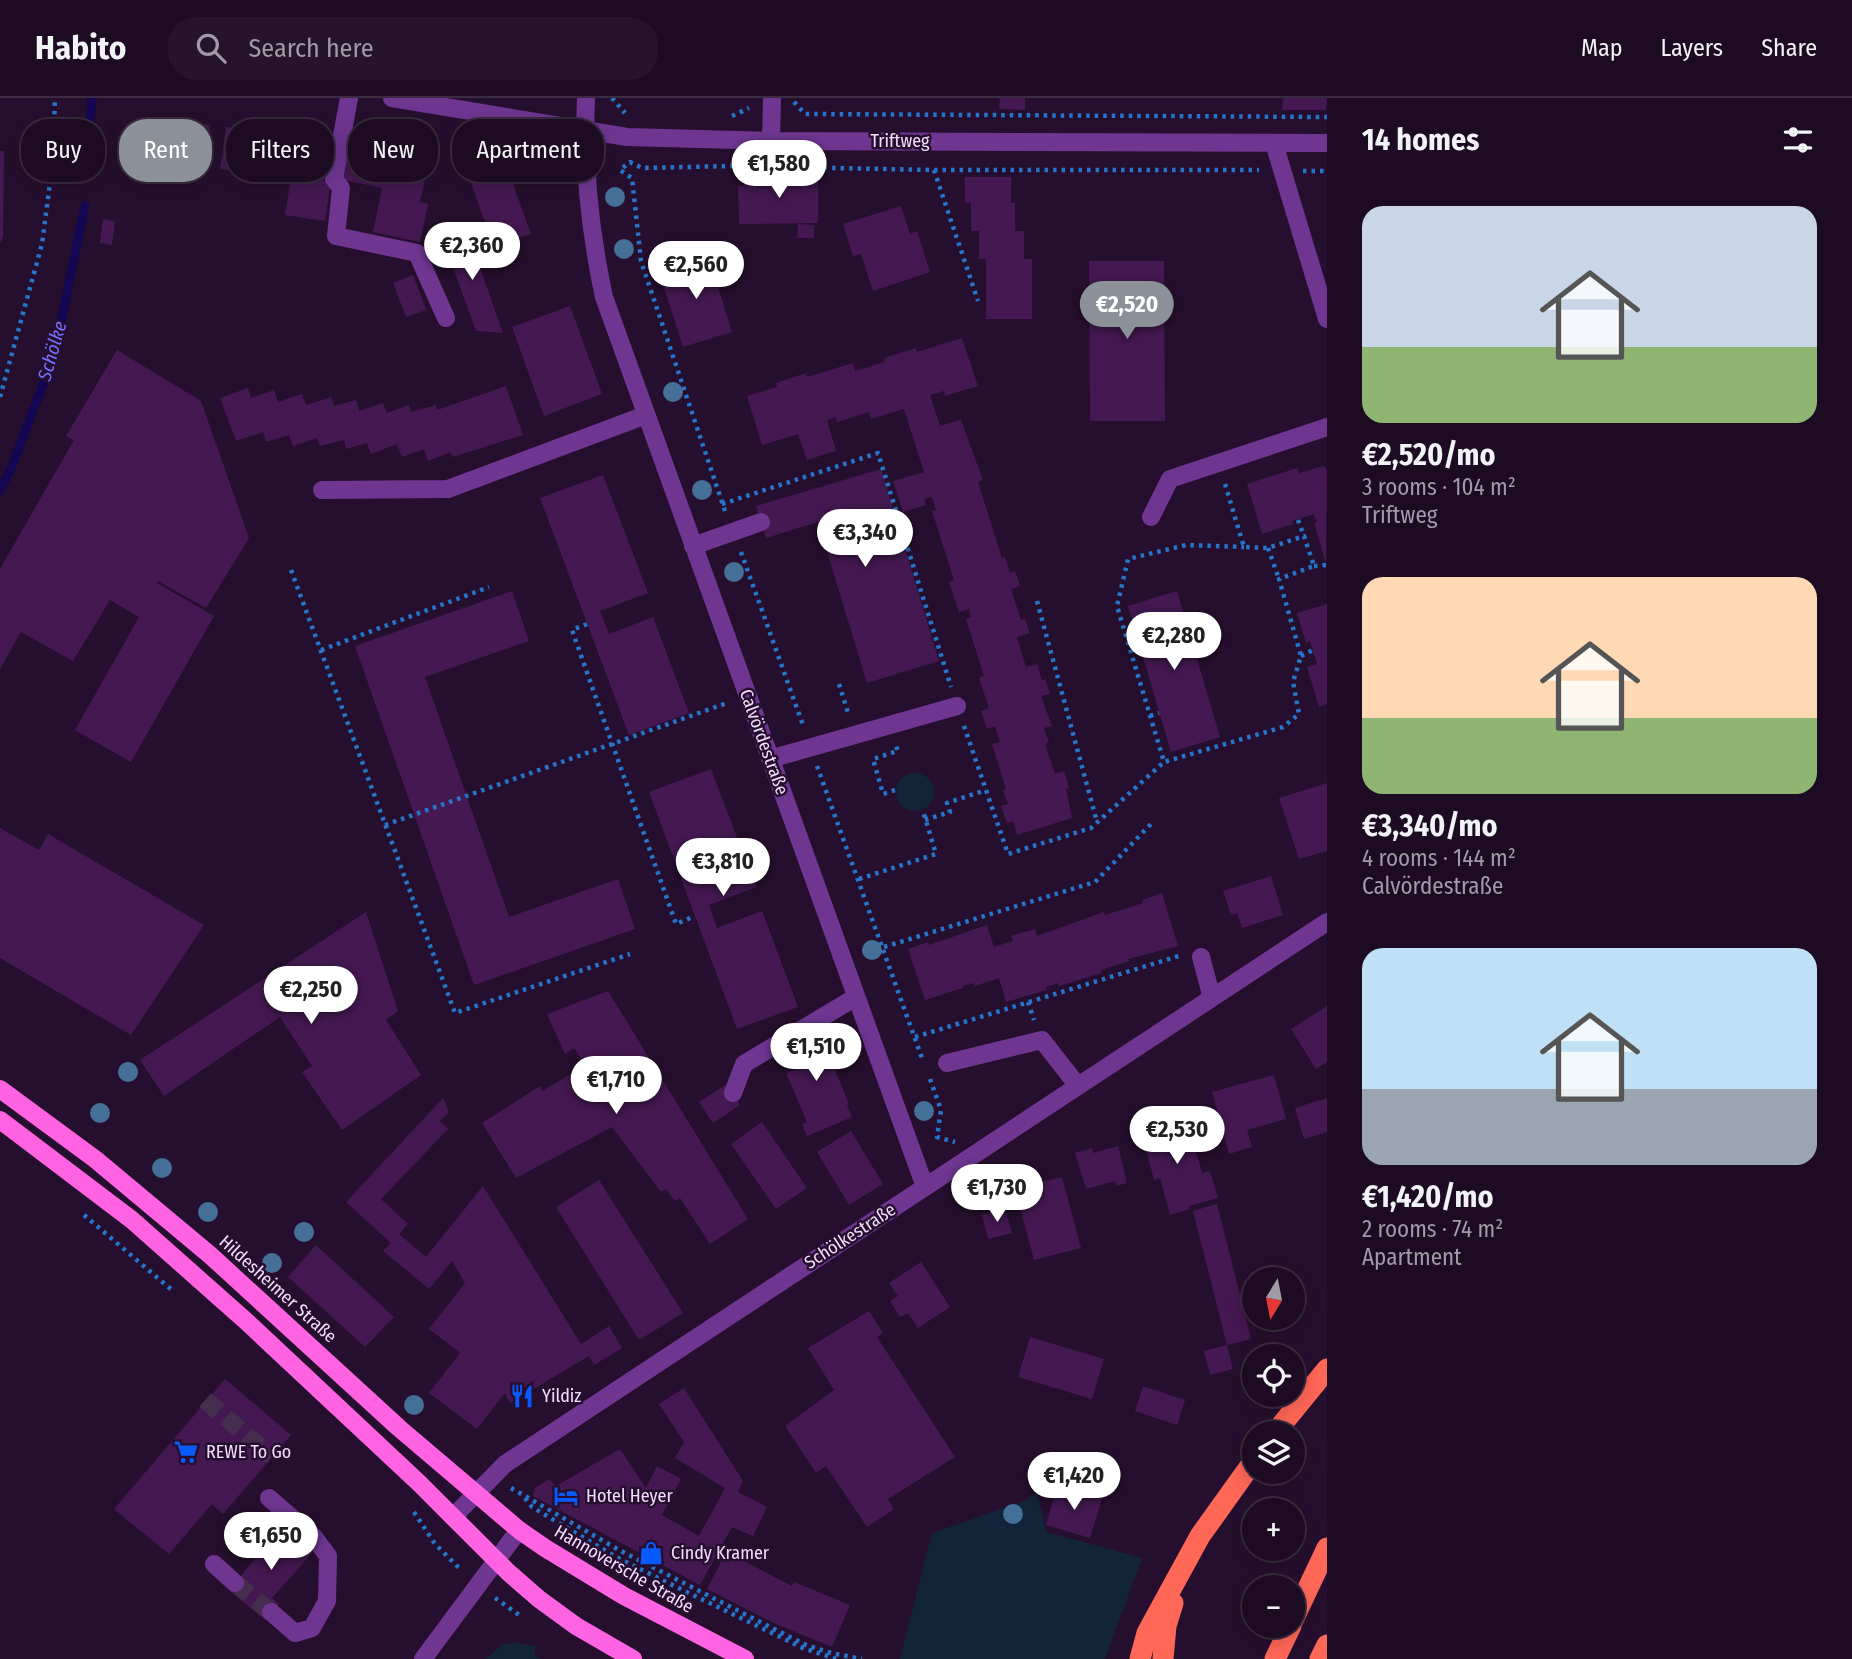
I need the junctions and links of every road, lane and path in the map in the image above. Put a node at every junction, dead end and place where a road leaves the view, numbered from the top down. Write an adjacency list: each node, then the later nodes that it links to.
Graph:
1 (55, 98): 26 (path)
2 (349, 98): 24 (street)
3 (392, 98): 8 (street, Triftweg)
4 (586, 98): 14 (street, Calvördestraße)
5 (612, 98): 10 (path)
6 (772, 98): 16 (street)
7 (792, 98): 12 (path)
8 (417, 100): 13 (street, Triftweg)
9 (749, 108): 11 (path)
10 (625, 113)
11 (722, 115)
12 (1327, 117)
13 (523, 119)
14 (585, 119)
15 (604, 133): 16 (street, Triftweg)
16 (771, 141): 17 (street, Triftweg)
17 (1274, 143): 18 (street, Triftweg); 20 (street)
18 (1327, 143)
19 (934, 170): 20 (path); 23 (path); 31 (path)
20 (1282, 171): 21 (path); 25 (street)
21 (1327, 171)
22 (588, 182): 27 (street, Calvördestraße)
23 (978, 301)
24 (446, 318)
25 (1327, 319)
26 (0, 397)
27 (646, 415): 30 (street); 37 (street, Calvördestraße)
28 (1327, 427): 29 (street)
29 (1219, 463): 32 (street); 38 (path)
30 (322, 490)
31 (722, 503): 35 (path); 54 (path)
32 (1151, 517)
33 (1298, 520): 36 (path)
34 (761, 522): 35 (street)
35 (733, 531): 37 (street); 60 (path)
36 (1304, 536): 39 (path); 41 (path)
37 (693, 546): 53 (street, Calvördestraße)
38 (1244, 547): 39 (path); 48 (path)
39 (1268, 548): 43 (path)
40 (1327, 565): 41 (path)
41 (1314, 566): 43 (path)
42 (291, 570): 49 (path)
43 (1279, 579): 51 (path)
44 (489, 587): 49 (path)
45 (1037, 601): 67 (path)
46 (587, 624): 59 (path)
47 (1139, 643): 48 (path)
48 (1129, 646): 56 (path)
49 (321, 650): 68 (path)
50 (1313, 650): 51 (path)
51 (1301, 656): 62 (path)
52 (839, 684): 58 (path)
53 (747, 696): 59 (path); 61 (street, Calvördestraße)
54 (957, 706): 57 (street); 64 (path)
55 (1159, 713): 56 (path)
56 (1150, 716): 62 (path)
57 (890, 724): 58 (street); 63 (path)
58 (855, 734): 60 (street)
59 (614, 744): 68 (path); 71 (path)
60 (810, 747): 61 (street); 70 (path)
61 (770, 759): 76 (street, Calvördestraße)
62 (1164, 762): 67 (path)
63 (895, 790)
64 (986, 790): 66 (path); 67 (path)
65 (923, 811): 66 (path)
66 (925, 820): 70 (path)
67 (1097, 822)
68 (385, 824): 74 (path)
69 (1151, 824): 73 (path)
70 (859, 879): 73 (path)
71 (695, 916)
72 (1327, 922): 77 (street, Schölkestraße)
73 (884, 947): 78 (path)
74 (630, 954)
75 (1201, 957): 77 (street); 78 (path)
76 (856, 997): 82 (street); 85 (street, Calvördestraße)
77 (1212, 998): 80 (street, Schölkestraße)
78 (915, 1037): 84 (path)
79 (947, 1063): 80 (street)
80 (1078, 1086): 85 (street, Schölkestraße)
81 (0, 1088): 91 (main road, Hildesheimer Straße)
82 (733, 1093)
83 (0, 1120): 94 (main road)
84 (957, 1142)
85 (925, 1187): 91 (street, Schölkestraße)
86 (77, 1209): 87 (path)
87 (183, 1299)
88 (1327, 1369): 89 (highway)
89 (1285, 1421)
90 (1242, 1477): 99 (highway)
91 (474, 1494): 94 (street, Schölkestraße); 95 (main road, Hildesheimer Straße)
92 (269, 1498): 103 (street)
93 (408, 1503): 101 (path)
94 (453, 1517): 97 (main road)
95 (519, 1530): 97 (street); 109 (main road, Hannoversche Straße)
96 (1327, 1548): 102 (highway)
97 (497, 1561): 101 (street); 108 (main road)
98 (214, 1564): 100 (street)
99 (1183, 1571): 112 (highway); 113 (highway)
100 (235, 1583)
101 (479, 1586): 104 (path); 107 (street)
102 (1305, 1595)
103 (271, 1612)
104 (526, 1621)
105 (1285, 1638): 114 (highway)
106 (1327, 1645): 115 (highway)
107 (423, 1659)
108 (633, 1659)
109 (745, 1659)
110 (836, 1659): 111 (path)
111 (862, 1659)
112 (1140, 1659)
113 (1163, 1659)
114 (1275, 1659)
115 (1320, 1659)

